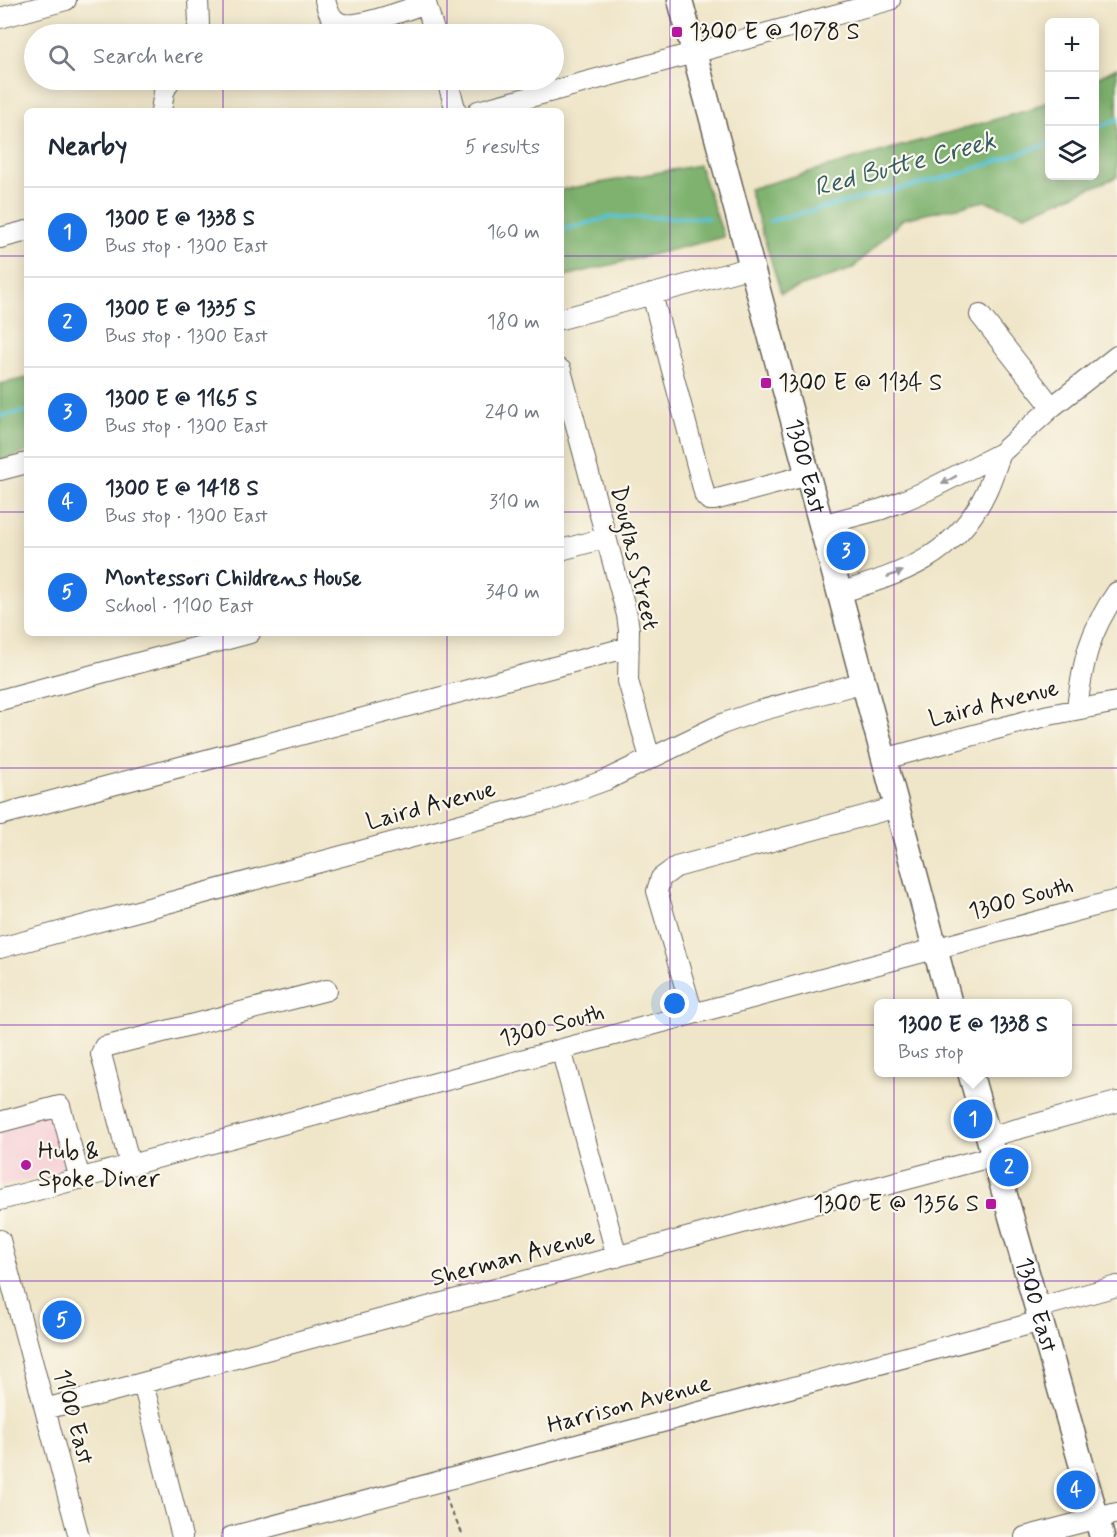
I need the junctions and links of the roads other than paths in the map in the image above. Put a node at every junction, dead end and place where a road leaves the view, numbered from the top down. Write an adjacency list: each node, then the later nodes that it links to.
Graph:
1 (66, 0): 7 (street)
2 (198, 0): 8 (street)
3 (325, 0): 6 (street)
4 (680, 0): 10 (main road, 1300 East)
5 (890, 0): 10 (street)
6 (426, 2): 9 (street)
7 (0, 18)
8 (199, 24)
9 (432, 24)
10 (694, 53): 11 (street); 20 (main road, 1300 East)
11 (564, 88)
12 (165, 90): 15 (street)
13 (450, 90): 16 (street)
14 (556, 90): 17 (street)
15 (162, 108)
16 (455, 108)
17 (489, 108)
18 (24, 232): 19 (street)
19 (0, 238)
20 (752, 267): 21 (street); 30 (main road, 1300 East)
21 (652, 294): 23 (street); 30 (street)
22 (980, 315): 26 (street)
23 (564, 318)
24 (1117, 356): 26 (street)
25 (564, 381): 32 (street, Douglas Street)
26 (1052, 407): 27 (street)
27 (1001, 453): 31 (street, one-way to 31); 35 (street, one-way to 27)
28 (24, 464): 29 (street)
29 (0, 470)
30 (808, 475): 31 (main road, 1300 East)
31 (821, 525): 35 (main road, 1300 East)
32 (605, 538): 33 (street); 37 (street, Douglas Street)
33 (564, 549)
34 (1117, 592): 41 (street)
35 (839, 593): 38 (main road, 1300 East)
36 (239, 636): 39 (street)
37 (629, 647): 42 (street, Douglas Street); 45 (street)
38 (864, 682): 42 (street, Laird Avenue); 43 (main road, 1300 East)
39 (0, 700)
40 (1117, 702): 41 (street, Laird Avenue)
41 (1077, 708): 43 (street, Laird Avenue)
42 (650, 758): 47 (street, Laird Avenue)
43 (884, 759): 44 (main road, 1300 East)
44 (897, 807): 48 (main road, 1300 East); 51 (street)
45 (0, 815)
46 (1117, 900): 48 (street, 1300 South)
47 (0, 948)
48 (935, 949): 50 (main road, 1300 East); 51 (street, 1300 South)
49 (327, 990): 57 (street)
50 (949, 999)
51 (693, 1014): 52 (street, 1300 South)
52 (561, 1049): 57 (street, 1300 South); 61 (street)
53 (971, 1077): 56 (main road, 1300 East)
54 (1117, 1102): 56 (street, Sherman Avenue)
55 (0, 1122): 58 (street)
56 (991, 1146): 61 (street, Sherman Avenue); 64 (main road, 1300 East)
57 (130, 1165): 58 (street, 1300 South)
58 (80, 1179): 59 (street, 1300 South)
59 (0, 1200)
60 (0, 1240): 62 (street, 1100 East)
61 (617, 1257): 65 (street, Sherman Avenue)
62 (5, 1279): 66 (street, 1100 East)
63 (1117, 1286): 64 (street, Harrison Avenue)
64 (1039, 1315): 67 (main road, 1300 East); 70 (street, Harrison Avenue)
65 (143, 1383): 66 (street, Sherman Avenue); 69 (street)
66 (45, 1409): 68 (street, 1100 East)
67 (1105, 1523): 71 (street)
68 (79, 1537)
69 (183, 1537)
70 (231, 1537)
71 (1025, 1537)

